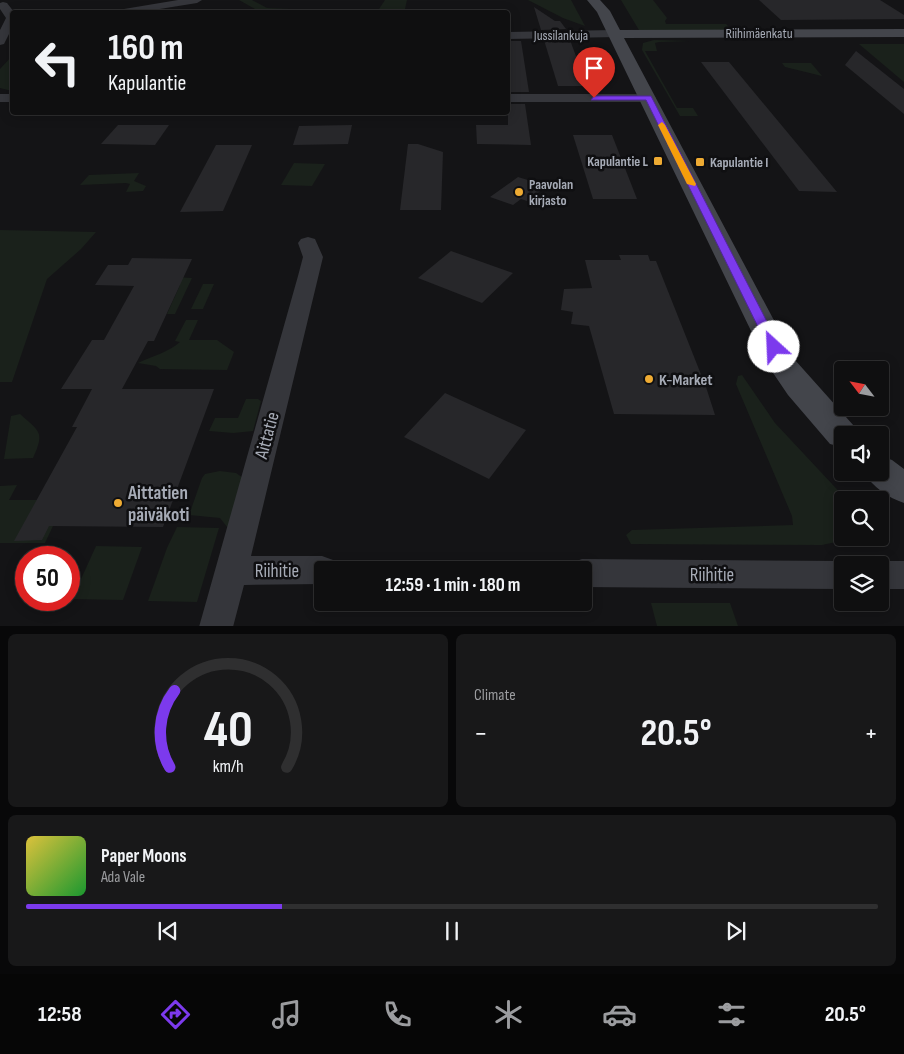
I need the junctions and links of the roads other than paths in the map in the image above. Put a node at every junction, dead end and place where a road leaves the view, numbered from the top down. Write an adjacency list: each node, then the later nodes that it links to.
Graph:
1 (197, 0): 5 (street)
2 (593, 0): 4 (main road)
3 (3, 6): 6 (street)
4 (603, 6): 9 (main road)
5 (136, 10)
6 (10, 15)
7 (10, 22): 11 (street)
8 (904, 33): 9 (main road, Riihimäenkatu)
9 (614, 34): 10 (street, Jussilankuja); 13 (main road)
10 (510, 36)
11 (0, 41)
12 (510, 98): 13 (street)
13 (648, 98): 15 (main road)
14 (308, 243): 19 (street, Aittatie)
15 (834, 426)
16 (889, 477): 17 (main road)
17 (904, 489)
18 (314, 570): 19 (street, Riihitie)
19 (231, 571): 24 (street, Aittatie)
20 (592, 573): 21 (street, Riihitie)
21 (834, 575)
22 (889, 575): 23 (street)
23 (904, 575)
24 (216, 626)

